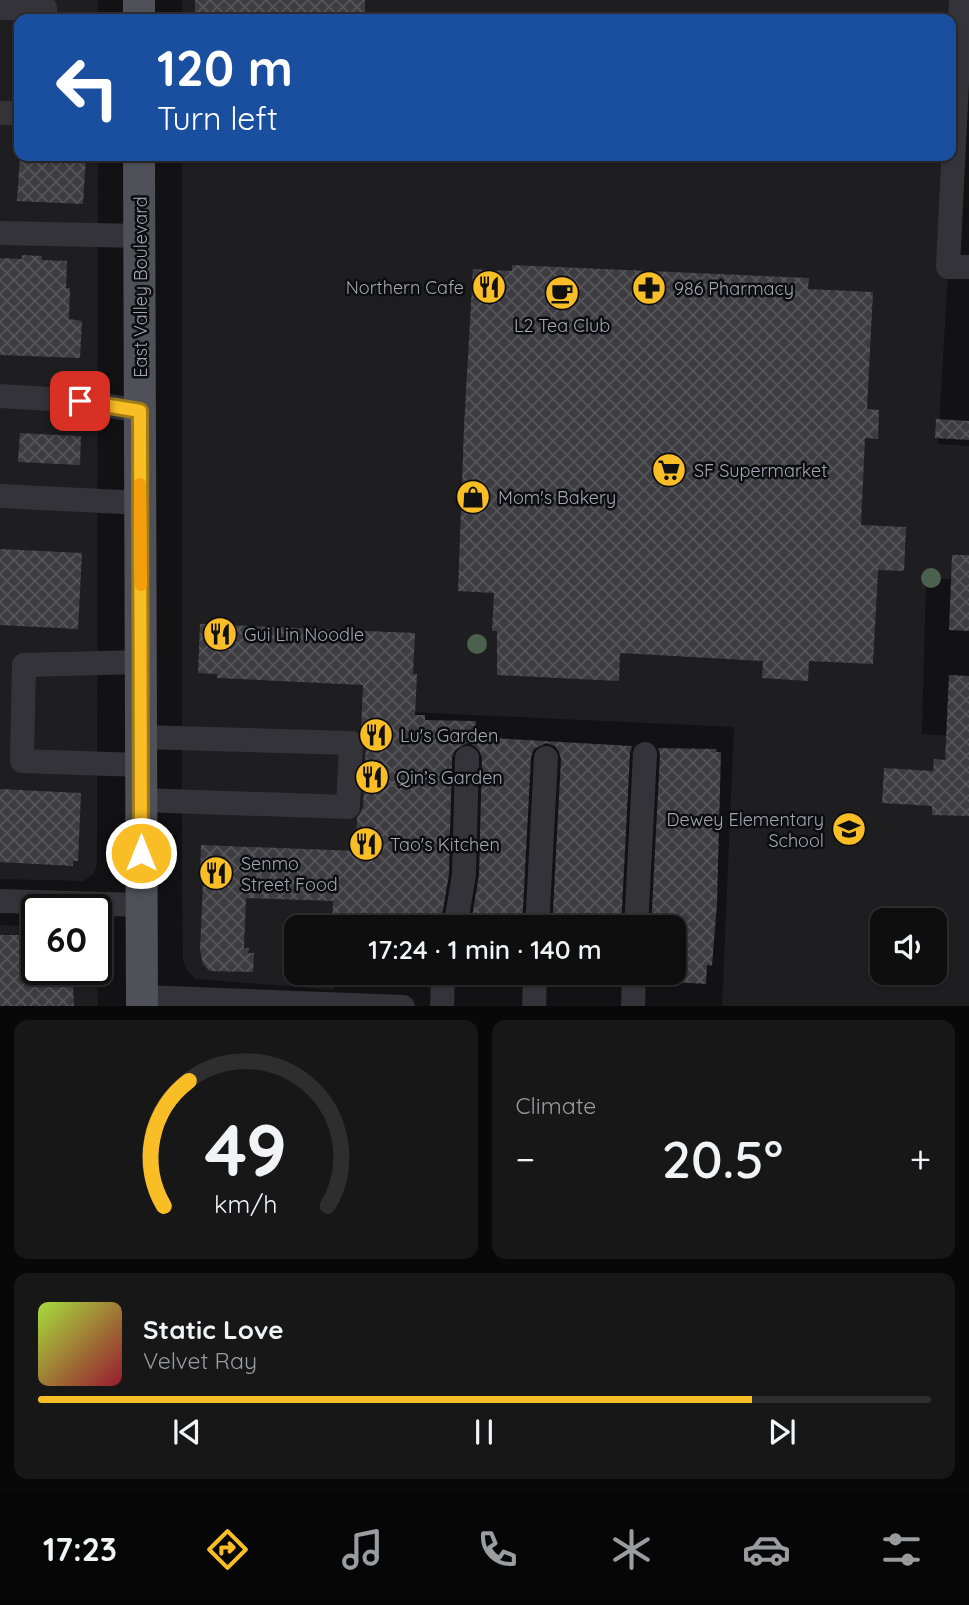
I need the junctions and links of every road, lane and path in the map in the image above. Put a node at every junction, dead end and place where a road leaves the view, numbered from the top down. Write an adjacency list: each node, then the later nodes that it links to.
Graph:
1 (961, 5): 4 (street)
2 (0, 8): 3 (street)
3 (45, 14)
4 (956, 106)
5 (139, 161): 8 (main road, East Valley Boulevard)
6 (953, 161): 9 (street)
7 (0, 233): 8 (street)
8 (140, 236): 11 (main road, East Valley Boulevard)
9 (969, 267)
10 (0, 396): 11 (street)
11 (140, 411): 13 (main road, East Valley Boulevard)
12 (0, 496): 13 (street)
13 (141, 503): 14 (main road, East Valley Boulevard)
14 (141, 662): 15 (main road, East Valley Boulevard); 15 (street)
15 (141, 751): 19 (main road, East Valley Boulevard); 19 (street)
16 (645, 754): 24 (street)
17 (467, 758): 22 (street)
18 (546, 758): 23 (street)
19 (141, 800): 21 (main road, East Valley Boulevard)
20 (0, 901): 21 (street)
21 (141, 905): 28 (main road, East Valley Boulevard)
22 (457, 915)
23 (538, 915)
24 (637, 915)
25 (443, 985): 30 (street)
26 (535, 985): 31 (street)
27 (633, 985): 32 (street)
28 (142, 1002): 29 (street)
29 (403, 1006)
30 (442, 1006)
31 (534, 1006)
32 (632, 1006)

